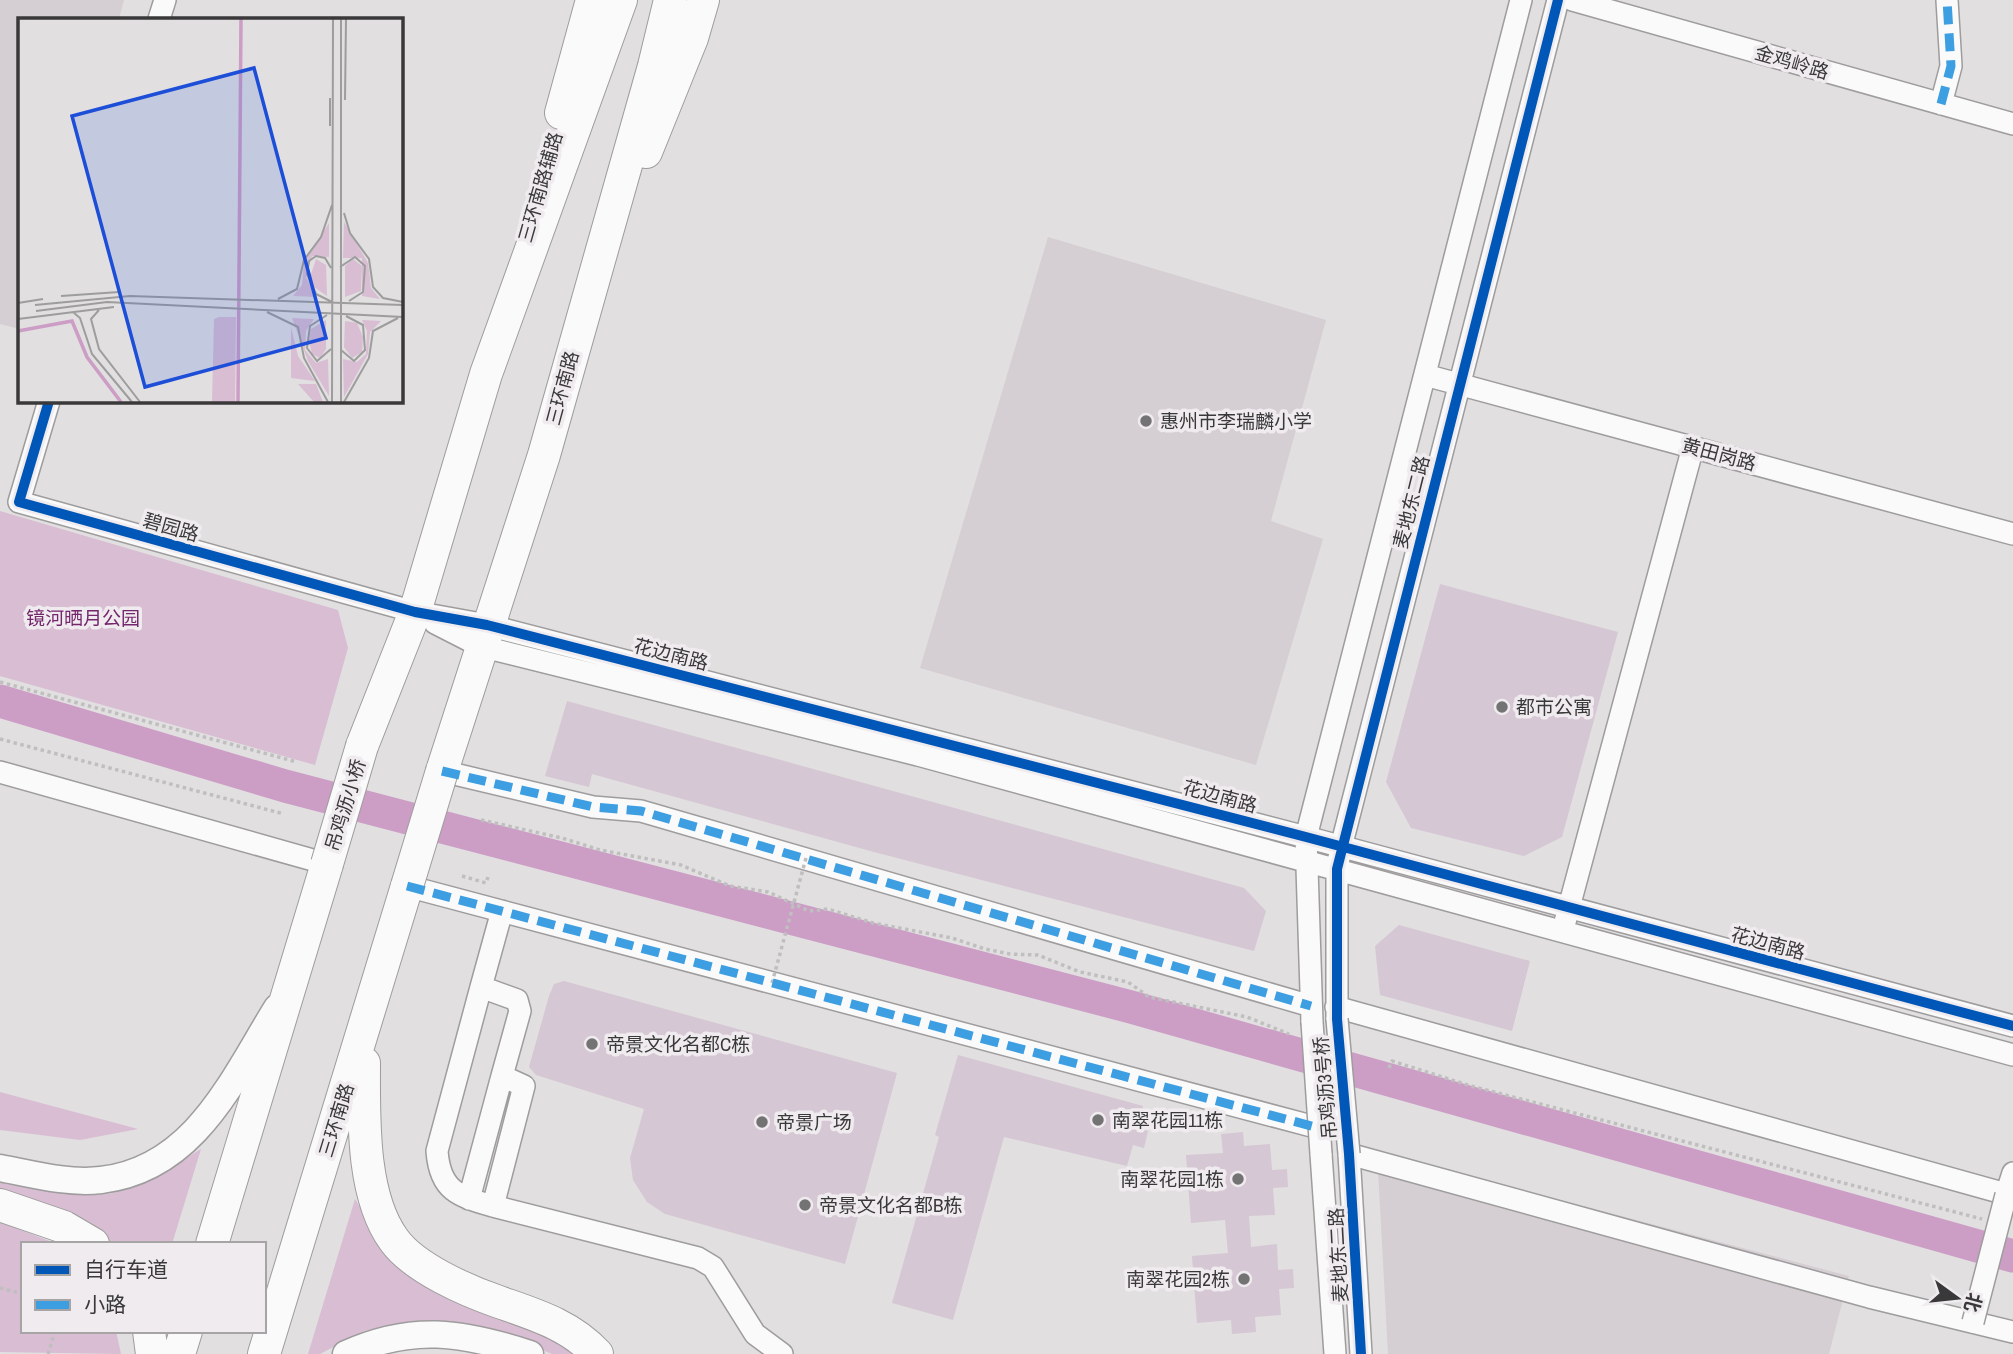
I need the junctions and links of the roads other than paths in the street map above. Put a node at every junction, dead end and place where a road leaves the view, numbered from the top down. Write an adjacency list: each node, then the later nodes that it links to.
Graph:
1 (165, 0): 10 (street)
2 (593, 0): 14 (highway, 三环南路辅路)
3 (621, 0): 14 (highway)
4 (670, 0): 13 (highway, 三环南路)
5 (703, 0): 13 (highway)
6 (1521, 0): 15 (street, 麦地东二路)
7 (1558, 0): 16 (street, 麦地东二路)
8 (1572, 0): 11 (street, 金鸡岭路)
9 (1947, 0): 11 (street)
10 (159, 18)
11 (1941, 104): 12 (street, 金鸡岭路)
12 (2013, 124)
13 (604, 234): 22 (highway, 三环南路)
14 (486, 374): 21 (highway)
15 (1425, 375): 16 (street, 黄田岗路); 25 (street, 麦地东二路)
16 (1459, 385): 18 (street, 黄田岗路); 26 (street, 麦地东二路)
17 (49, 402): 19 (street, 碧园路)
18 (1693, 447): 20 (street, 黄田岗路); 31 (street)
19 (10, 500): 21 (street, 碧园路)
20 (2013, 534)
21 (415, 612): 22 (street, 花边南路); 28 (highway, 吊鸡沥小桥, bridge)
22 (484, 636): 23 (highway, 三环南路); 25 (street, 花边南路); 27 (street, 花边南路)
23 (442, 771): 30 (highway, bridge); 37 (street)
24 (0, 772): 28 (street)
25 (1306, 837): 26 (street, 花边南路); 27 (street, 麦地东二路)
26 (1342, 847): 29 (street, 麦地东二路); 31 (street, 花边南路)
27 (1307, 862): 29 (street, 花边南路); 37 (street, 麦地东二路)
28 (327, 864): 35 (highway)
29 (1337, 869): 33 (street, 花边南路); 36 (street, 麦地东二路)
30 (407, 886): 32 (street); 39 (highway, 三环南路)
31 (1569, 908): 33 (street); 38 (street, 花边南路)
32 (502, 911): 34 (street); 42 (street)
33 (1563, 931): 40 (street, 花边南路)
34 (481, 987): 41 (street); 48 (street)
35 (289, 989): 45 (main road); 52 (highway)
36 (1337, 1013): 44 (street, 吊鸡沥3号桥, bridge); 47 (street)
37 (1311, 1014): 42 (street, 吊鸡沥3号桥, bridge)
38 (2013, 1026)
39 (363, 1030): 59 (highway, 三环南路); 62 (highway)
40 (2013, 1055)
41 (502, 1076): 48 (street); 50 (street)
42 (1319, 1128): 43 (street, 吊鸡沥3号桥, bridge)
43 (1321, 1154): 64 (street, 麦地东二路)
44 (1349, 1154): 53 (street); 65 (street, 麦地东二路)
45 (0, 1168)
46 (2013, 1173): 47 (street)
47 (2010, 1196): 53 (street, bridge)
48 (469, 1199): 50 (street)
49 (0, 1205): 51 (highway)
50 (493, 1206): 63 (street)
51 (90, 1242)
52 (213, 1242)
53 (1973, 1322): 54 (street)
54 (2013, 1332)
55 (149, 1333): 57 (highway)
56 (185, 1333): 58 (highway)
57 (152, 1354)
58 (179, 1354)
59 (264, 1354)
60 (345, 1354): 61 (main road)
61 (530, 1354)
62 (597, 1354)
63 (782, 1354)
64 (1335, 1354)
65 (1361, 1354)

